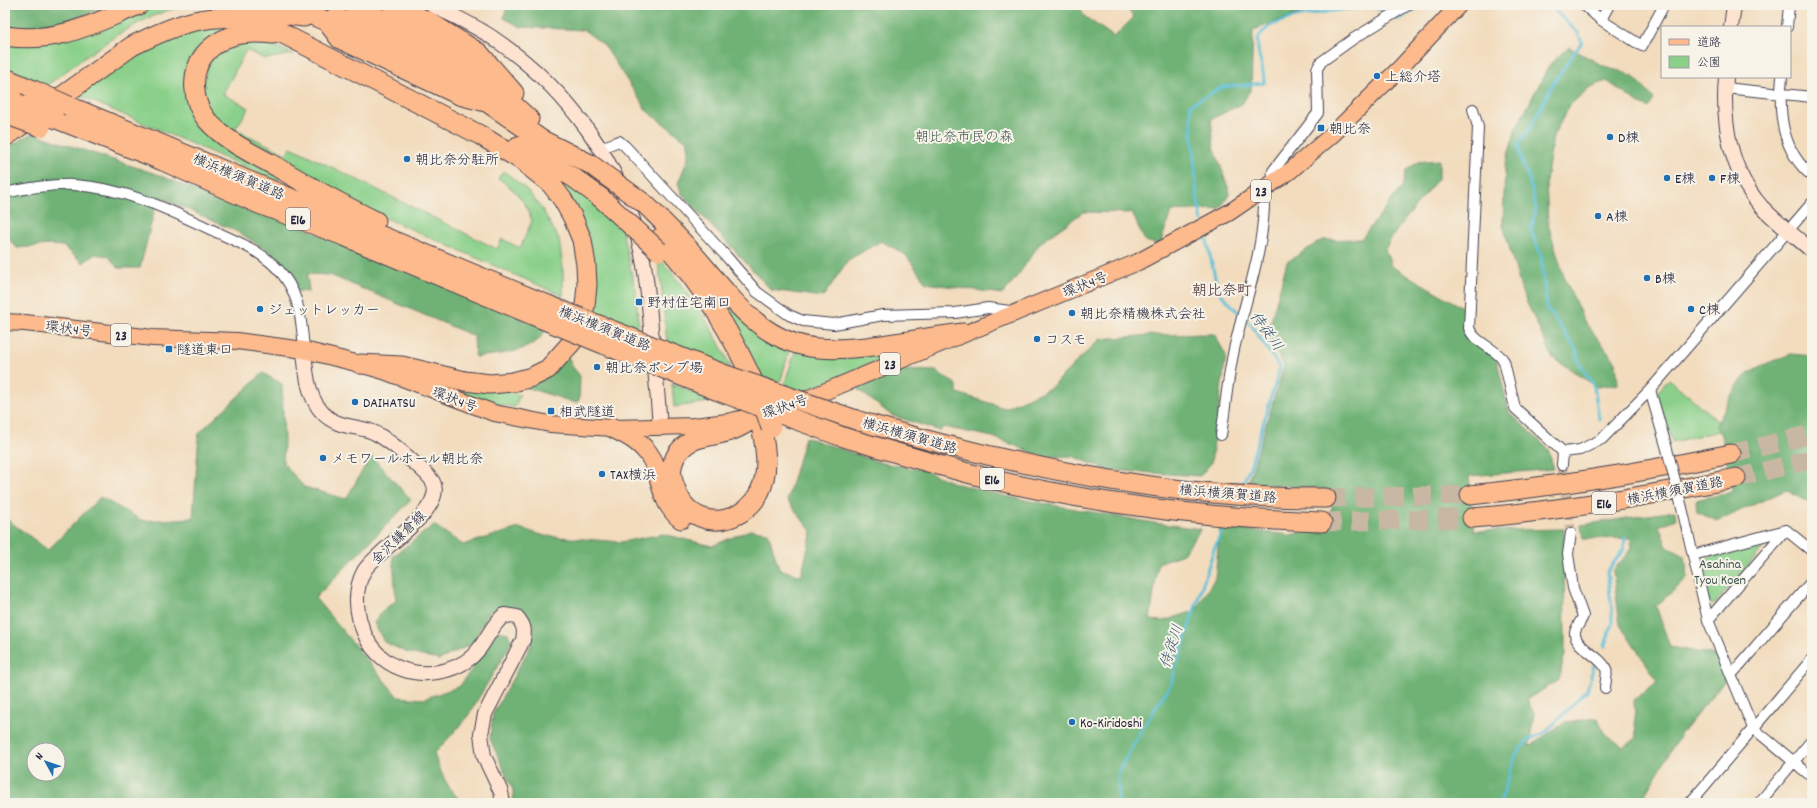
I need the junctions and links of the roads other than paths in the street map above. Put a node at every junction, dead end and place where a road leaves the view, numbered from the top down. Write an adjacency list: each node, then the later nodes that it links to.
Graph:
1 (139, 5): 20 (highway)
2 (222, 5): 31 (highway)
3 (236, 5): 15 (highway)
4 (289, 5): 15 (highway)
5 (374, 5): 21 (highway)
6 (392, 5): 21 (highway)
7 (432, 5): 35 (main road)
8 (1408, 5): 37 (street)
9 (1459, 5): 37 (main road, 環状4号 / 23)
10 (1584, 5): 16 (street)
11 (1609, 5): 16 (street)
12 (1664, 5): 16 (street)
13 (1734, 5): 17 (main road)
14 (1789, 5): 18 (street)
15 (326, 15): 25 (highway); 25 (highway); 25 (highway)
16 (1601, 20)
17 (1731, 26)
18 (1787, 26)
19 (282, 34): 32 (highway); 33 (highway); 43 (highway)
20 (5, 36)
21 (483, 58): 30 (highway)
22 (5, 78): 43 (highway, 横浜横須賀道路 / E16, bridge)
23 (1782, 78): 26 (street)
24 (1726, 82): 26 (street); 41 (main road)
25 (483, 94): 30 (highway); 34 (highway)
26 (1780, 94): 27 (street); 36 (street)
27 (1812, 97)
28 (9, 105): 44 (highway, 横浜横須賀道路 / E16, bridge)
29 (1473, 109): 55 (street)
30 (529, 119): 34 (highway)
31 (5, 124)
32 (465, 128): 39 (highway); 49 (highway)
33 (5, 137)
34 (540, 138): 39 (highway); 47 (highway, bridge)
35 (601, 148): 45 (street); 53 (main road)
36 (1812, 176)
37 (1268, 186): 45 (main road, 環状4号 / 23); 54 (street)
38 (5, 193): 48 (street)
39 (602, 193): 51 (highway, bridge)
40 (1812, 203): 41 (street)
41 (1787, 230): 42 (main road); 50 (street)
42 (1812, 251)
43 (517, 292): 44 (highway, 横浜横須賀道路 / E16)
44 (545, 312): 60 (highway, 横浜横須賀道路 / E16, bridge); 62 (highway, 横浜横須賀道路 / E16, bridge)
45 (1018, 312): 47 (main road, 環状4号 / 23)
46 (5, 322): 48 (main road, 環状4号 / 23)
47 (962, 333): 51 (main road, 環状4号 / 23)
48 (304, 350): 49 (main road, 環状4号 / 23); 76 (main road, 金沢鎌倉線)
49 (360, 364): 52 (main road, 環状4号 / 23)
50 (1650, 390): 55 (street); 66 (street, bridge)
51 (765, 425): 51 (highway); 52 (highway); 53 (main road, 環状4号 / 23)
52 (614, 428): 53 (main road, 環状4号 / 23)
53 (660, 428)
54 (1221, 435)
55 (1563, 452): 57 (street)
56 (1731, 454): 59 (highway, 横浜横須賀道路 / E16)
57 (1562, 465)
58 (1736, 478): 61 (highway, 横浜横須賀道路 / E16)
59 (1470, 494)
60 (1326, 498)
61 (1472, 518)
62 (1322, 522)
63 (1786, 530): 65 (street); 66 (street); 68 (street)
64 (1571, 533): 71 (street)
65 (1812, 551)
66 (1693, 555): 68 (street)
67 (1812, 581): 70 (street)
68 (1708, 620): 70 (street)
69 (1812, 659): 72 (street)
70 (1732, 674): 72 (street)
71 (1605, 688)
72 (1754, 728): 74 (street); 77 (street)
73 (1812, 740): 74 (street)
74 (1794, 762): 75 (street); 78 (street)
75 (1812, 777)
76 (503, 803)
77 (1690, 803)
78 (1758, 803)

